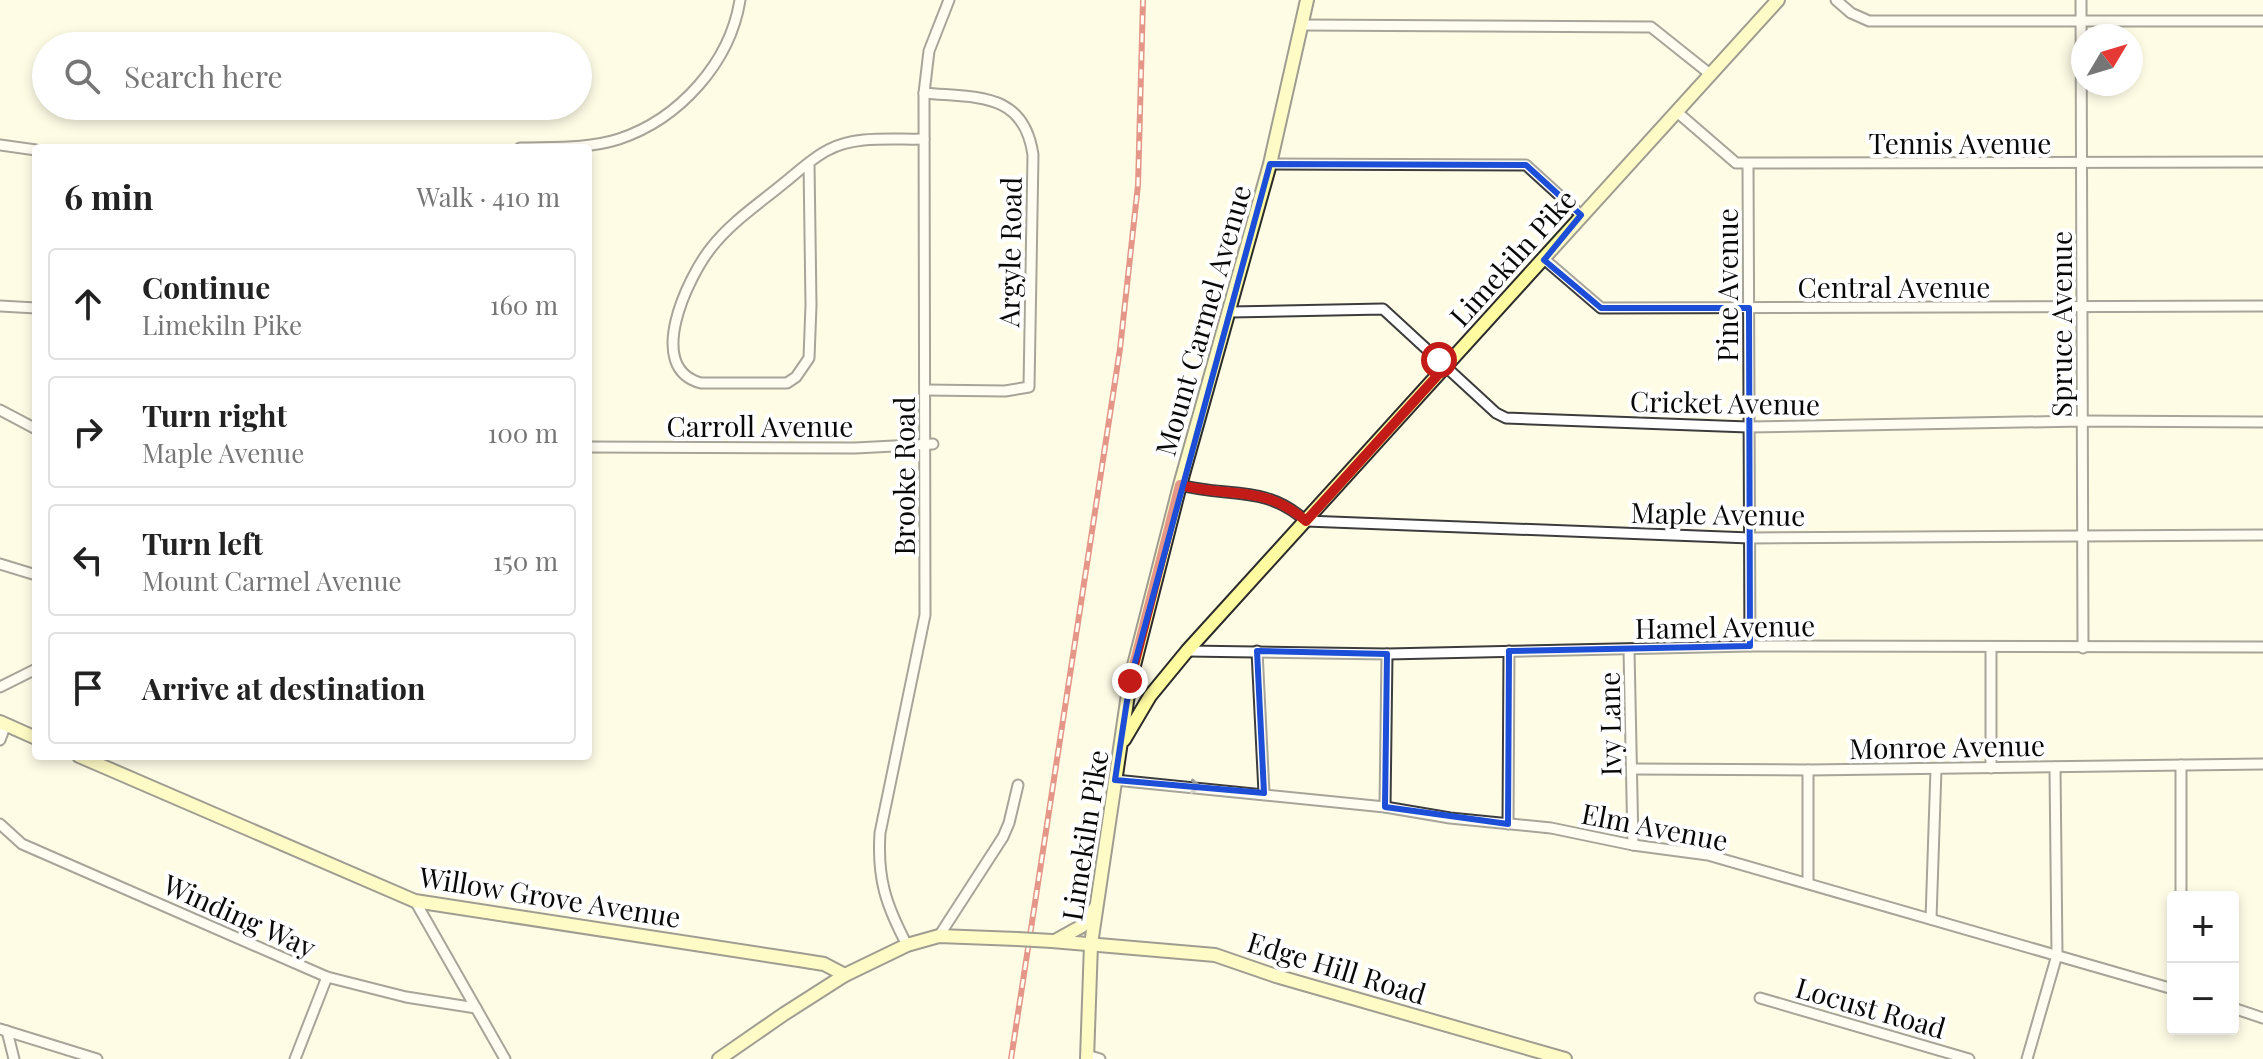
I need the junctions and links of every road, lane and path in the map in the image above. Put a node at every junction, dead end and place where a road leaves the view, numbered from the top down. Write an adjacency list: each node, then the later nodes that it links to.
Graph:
1 (740, 0): 14 (street)
2 (949, 0): 11 (street, Brooke Road)
3 (1307, 0): 9 (main road, Mount Carmel Avenue)
4 (1778, 0): 10 (main road, Limekiln Pike)
5 (1836, 0): 7 (street)
6 (2081, 0): 7 (street, Spruce Avenue)
7 (2081, 21): 8 (street); 21 (street, Spruce Avenue)
8 (2263, 21)
9 (1301, 25): 10 (street); 19 (main road, Mount Carmel Avenue)
10 (1710, 74): 12 (main road, Limekiln Pike)
11 (924, 93): 13 (street, Brooke Road); 31 (street, Argyle Road)
12 (1677, 112): 20 (street); 22 (main road, Limekiln Pike)
13 (924, 139): 18 (street); 31 (street, Brooke Road)
14 (577, 144)
15 (0, 145): 16 (street)
16 (32, 149)
17 (2263, 162): 21 (street, Tennis Avenue)
18 (809, 163): 18 (street)
19 (1270, 164): 22 (street); 29 (main road, Mount Carmel Avenue)
20 (1748, 164): 21 (street, Tennis Avenue); 27 (street, Pine Avenue)
21 (2080, 164): 28 (street, Spruce Avenue)
22 (1581, 215): 23 (main road, Limekiln Pike)
23 (1544, 259): 27 (street, Central Avenue); 30 (main road, Limekiln Pike)
24 (0, 306): 26 (street)
25 (2263, 306): 28 (street, Central Avenue)
26 (32, 308)
27 (1749, 308): 28 (street, Central Avenue); 36 (street, Pine Avenue)
28 (2082, 308): 33 (street, Spruce Avenue)
29 (1230, 312): 30 (street, Cricket Avenue); 39 (main road, Mount Carmel Avenue)
30 (1446, 366): 36 (street, Cricket Avenue); 40 (main road, Limekiln Pike)
31 (925, 390): 37 (street, Brooke Road)
32 (0, 410): 35 (street)
33 (2082, 421): 34 (street, Cricket Avenue); 36 (street, Cricket Avenue); 41 (street, Spruce Avenue)
34 (2263, 422)
35 (32, 427)
36 (1748, 427): 43 (street, Pine Avenue)
37 (929, 444): 38 (street, Carroll Avenue); 84 (street, Brooke Road)
38 (592, 447)
39 (1180, 485): 40 (street); 60 (main road, Mount Carmel Avenue)
40 (1306, 521): 43 (street, Maple Avenue); 51 (main road, Limekiln Pike)
41 (2084, 534): 42 (street, Maple Avenue); 43 (street, Maple Avenue); 49 (street, Spruce Avenue)
42 (2263, 535)
43 (1750, 538): 46 (street, Pine Avenue)
44 (0, 564): 45 (street)
45 (32, 574)
46 (1750, 646): 47 (street, Hamel Avenue); 50 (street, Hamel Avenue)
47 (1991, 647): 49 (street, Hamel Avenue); 65 (street)
48 (2263, 647): 49 (street, Hamel Avenue)
49 (2083, 648)
50 (1629, 650): 53 (street, Hamel Avenue); 66 (street, Ivy Lane)
51 (1187, 651): 52 (street, Hamel Avenue); 60 (main road, Limekiln Pike)
52 (1257, 651): 54 (street, Hamel Avenue); 71 (street)
53 (1509, 651): 54 (street, Hamel Avenue); 74 (street)
54 (1387, 654): 72 (street)
55 (32, 671): 56 (street)
56 (0, 687)
57 (3, 723): 58 (main road); 59 (street)
58 (32, 736)
59 (0, 740)
60 (1120, 746): 69 (main road, Limekiln Pike)
61 (88, 760): 78 (main road, Willow Grove Avenue)
62 (2263, 764): 63 (street, Monroe Avenue)
63 (2181, 765): 64 (street, Monroe Avenue); 77 (street)
64 (2055, 767): 65 (street, Monroe Avenue); 85 (street)
65 (1991, 768): 67 (street, Monroe Avenue)
66 (1632, 769): 68 (street, Monroe Avenue); 75 (street, Ivy Lane)
67 (1936, 769): 68 (street, Monroe Avenue); 80 (street)
68 (1808, 770): 76 (street)
69 (1115, 780): 71 (street, Elm Avenue, one-way to 71); 79 (main road, Limekiln Pike)
70 (1018, 785): 81 (street)
71 (1264, 793): 72 (street, Elm Avenue)
72 (1385, 807): 74 (street, Elm Avenue)
73 (0, 824): 87 (street, Winding Way)
74 (1508, 824): 75 (street, Elm Avenue)
75 (1633, 845): 76 (street, Elm Avenue)
76 (1808, 883): 80 (street, Elm Avenue)
77 (2181, 891)
78 (415, 901): 86 (main road, Willow Grove Avenue); 90 (street)
79 (1097, 905): 82 (main road); 83 (main road, Limekiln Pike)
80 (1931, 919): 85 (street, Elm Avenue)
81 (939, 936): 82 (main road, Limekiln Pike, bridge); 84 (main road, Limekiln Pike)
82 (1054, 941): 83 (main road, Limekiln Pike)
83 (1091, 944): 94 (main road); 100 (main road, Edge Hill Road)
84 (907, 945): 86 (main road, Limekiln Pike)
85 (2057, 955): 88 (street, Elm Avenue); 102 (street)
86 (845, 975): 99 (main road, Limekiln Pike)
87 (327, 977): 90 (street, Winding Way); 97 (street)
88 (2167, 987)
89 (1760, 998): 101 (street, Locust Road)
90 (476, 1008): 98 (street)
91 (2239, 1010): 92 (street)
92 (2263, 1018)
93 (4, 1030): 95 (street); 96 (street)
94 (1092, 1058)
95 (14, 1059)
96 (97, 1059)
97 (295, 1059)
98 (505, 1059)
99 (719, 1059)
100 (1565, 1059)
101 (1969, 1059)
102 (2027, 1059)

